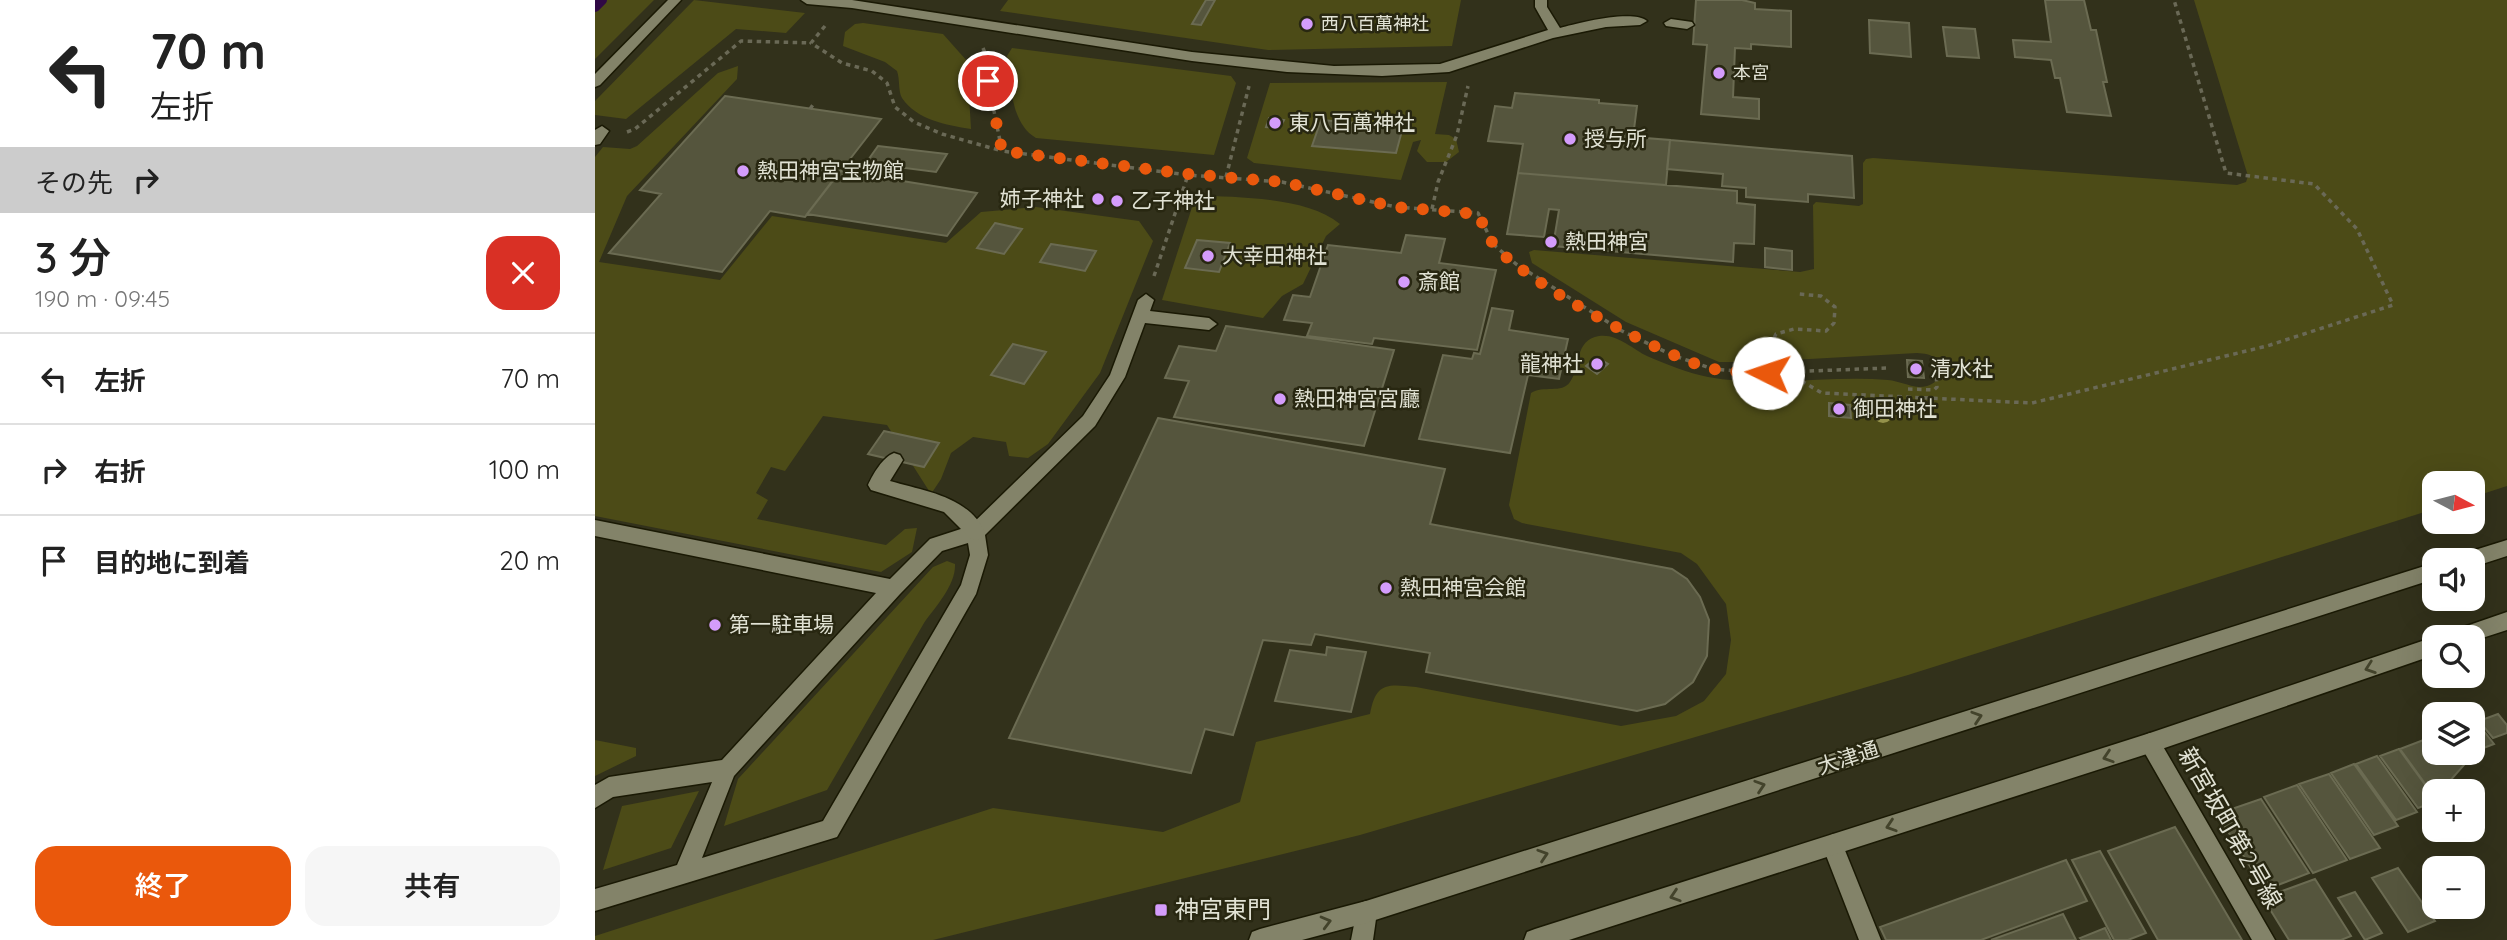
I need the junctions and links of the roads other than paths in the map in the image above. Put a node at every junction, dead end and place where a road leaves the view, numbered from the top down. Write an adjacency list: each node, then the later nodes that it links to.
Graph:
1 (675, 0): 9 (main road)
2 (807, 0): 4 (main road)
3 (1541, 0): 8 (main road)
4 (854, 2): 8 (main road)
5 (1640, 21): 8 (main road)
6 (1671, 23): 7 (main road)
7 (1687, 25)
8 (1557, 34)
9 (597, 78)
10 (1209, 324): 13 (main road)
11 (894, 460): 13 (main road)
12 (595, 528): 17 (main road)
13 (977, 532): 17 (main road); 25 (main road)
14 (2507, 548): 15 (main road)
15 (2485, 555)
16 (2422, 575): 27 (main road, 大津通, one-way to 16)
17 (893, 588): 22 (main road)
18 (2507, 621): 19 (main road)
19 (2485, 628)
20 (2422, 650): 21 (main road, one-way to 21)
21 (2150, 743): 24 (main road, one-way to 24); 32 (main road, 新宮坂町第2号線)
22 (727, 769): 23 (main road); 25 (main road)
23 (595, 798)
24 (1833, 845): 30 (main road, one-way to 30); 31 (main road)
25 (685, 872): 26 (main road)
26 (595, 900)
27 (1366, 912): 28 (main road, 大津通, one-way to 27); 29 (main road)
28 (1260, 940)
29 (1362, 940)
30 (1535, 940)
31 (1870, 940)
32 (2264, 940)

